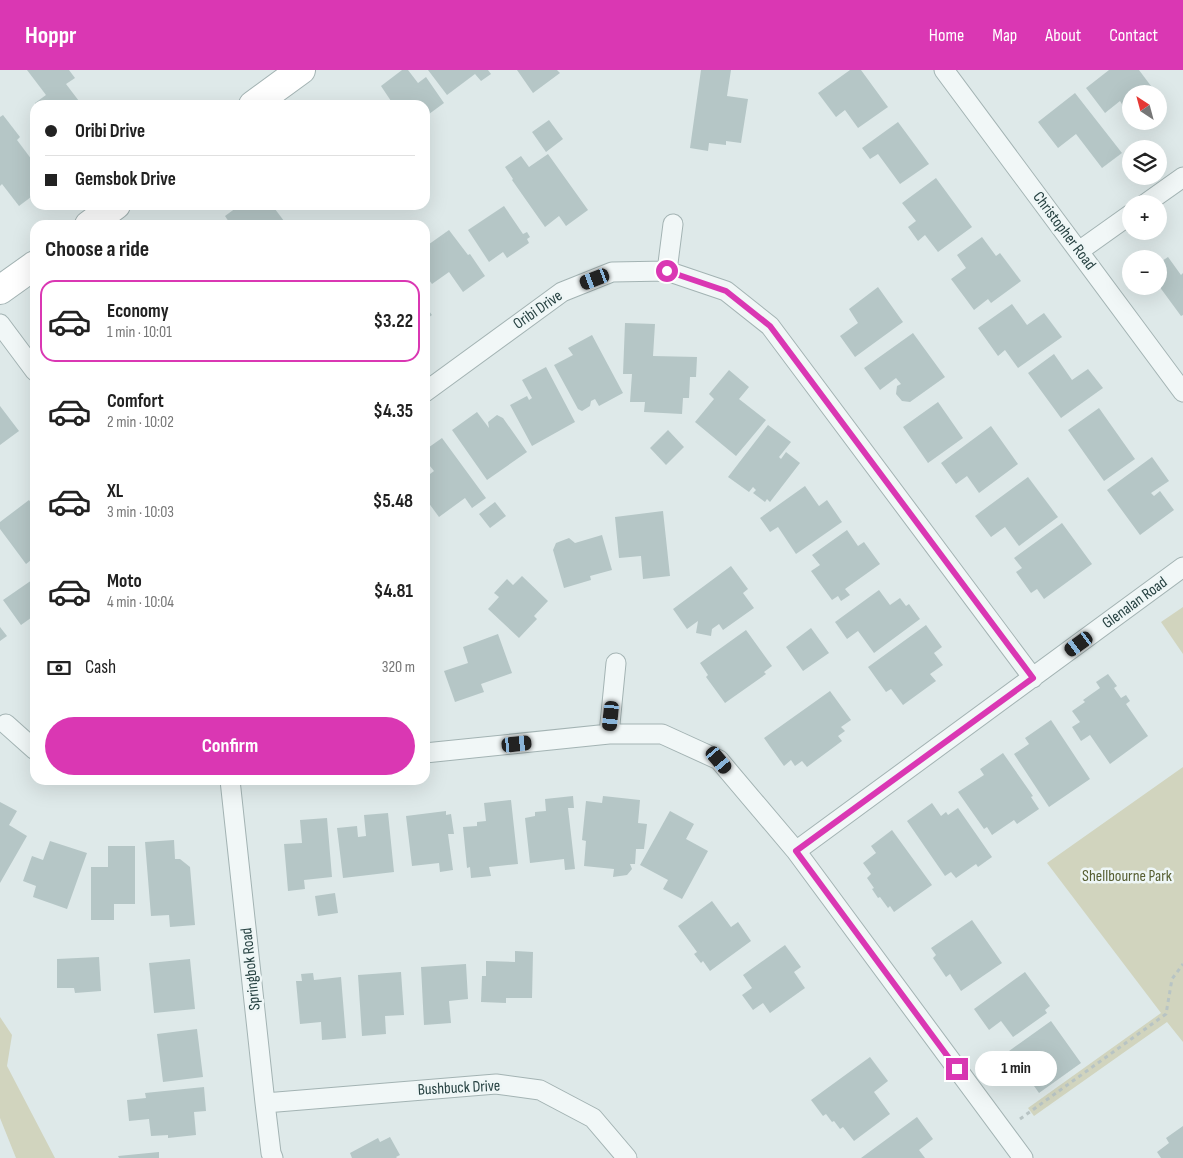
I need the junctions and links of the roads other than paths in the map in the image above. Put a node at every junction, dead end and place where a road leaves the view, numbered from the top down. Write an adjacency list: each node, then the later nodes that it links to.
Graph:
1 (301, 70): 3 (street)
2 (944, 70): 10 (street, Christopher Road)
3 (260, 100)
4 (1183, 177): 5 (street)
5 (1158, 195)
6 (109, 210): 7 (street)
7 (96, 220)
8 (1122, 220): 10 (street)
9 (673, 224): 12 (street)
10 (1079, 251): 17 (street, Christopher Road)
11 (30, 269): 13 (street)
12 (667, 271): 16 (street, Oribi Drive); 20 (street, Oribi Drive)
13 (0, 290)
14 (0, 324): 15 (street)
15 (30, 364)
16 (430, 388)
17 (1183, 392)
18 (1183, 567): 20 (street, Glenalan Road)
19 (616, 663): 22 (street)
20 (1033, 678): 26 (street, Glenalan Road)
21 (6, 724): 23 (street)
22 (609, 734): 24 (street); 26 (street)
23 (30, 746)
24 (430, 752)
25 (231, 785): 27 (street, Springbok Road)
26 (796, 851): 30 (street)
27 (265, 1104): 28 (street, Springbok Road); 29 (street, Bushbuck Drive)
28 (273, 1158)
29 (627, 1158)
30 (1023, 1158)

